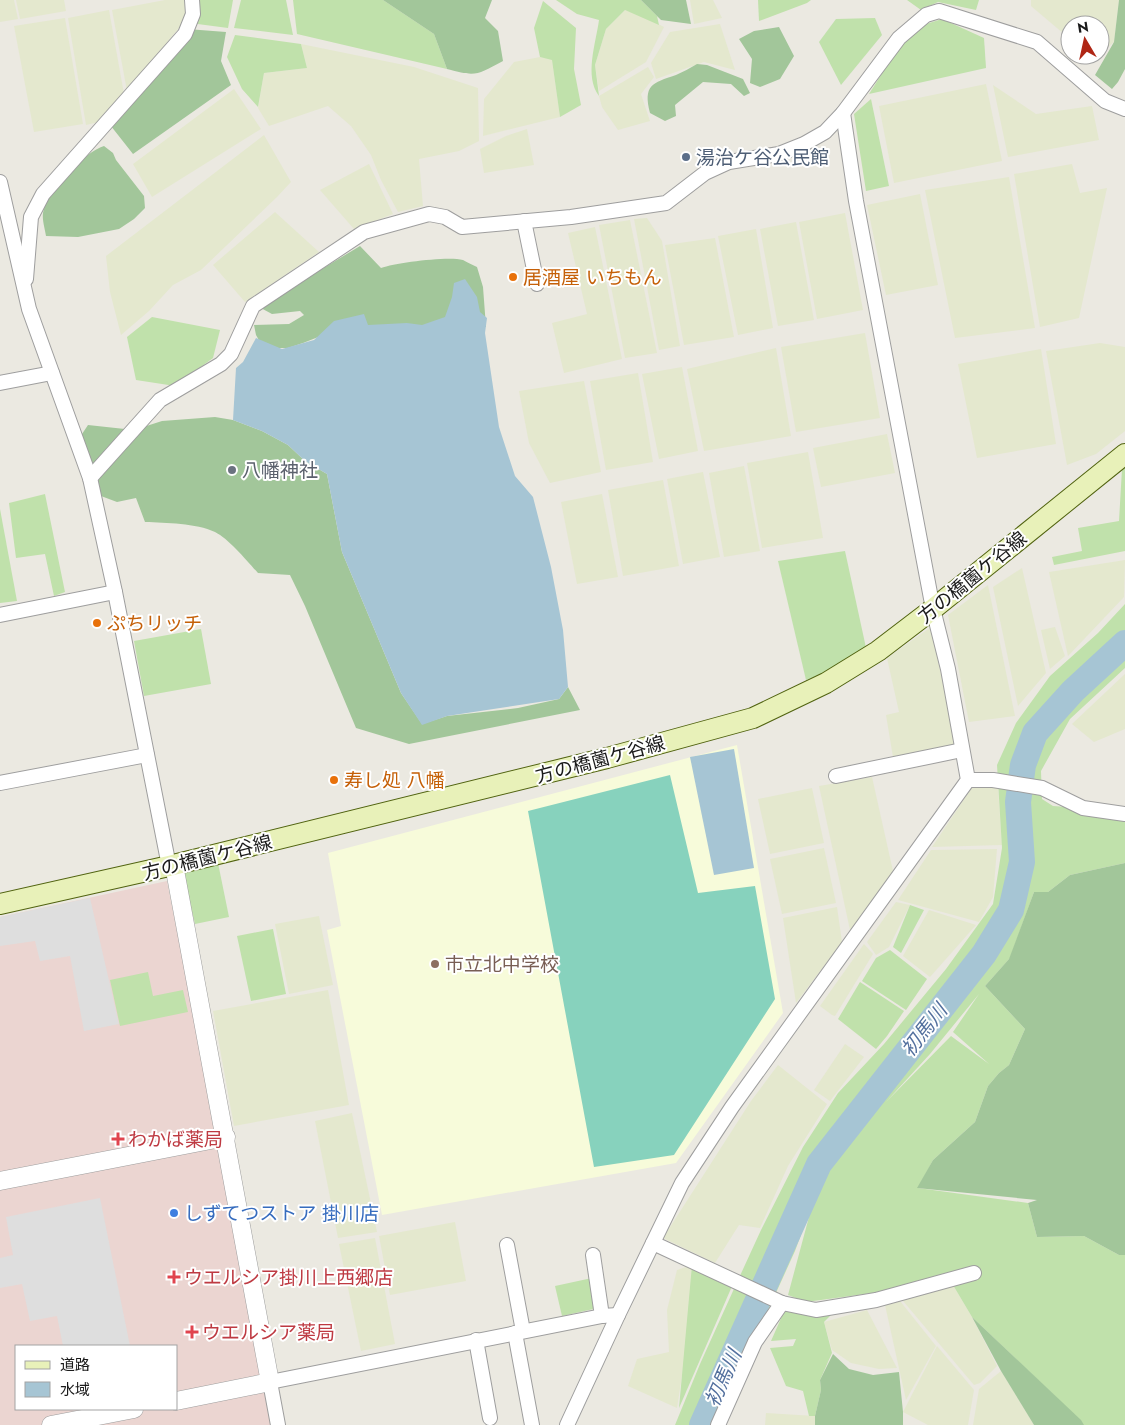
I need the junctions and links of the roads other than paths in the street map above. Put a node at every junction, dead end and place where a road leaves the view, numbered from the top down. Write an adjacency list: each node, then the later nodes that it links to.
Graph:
1 (192, 0): 7 (street)
2 (1125, 109): 3 (street)
3 (844, 113): 5 (street); 13 (street)
4 (0, 182): 7 (street)
5 (524, 221): 6 (street); 11 (street)
6 (537, 284)
7 (25, 292): 8 (street)
8 (52, 372): 9 (street); 11 (street)
9 (0, 383)
10 (1125, 454): 13 (main road, 方の橋薗ケ谷線)
11 (90, 478): 12 (street)
12 (115, 592): 14 (street); 16 (street)
13 (933, 609): 15 (street); 21 (main road, 方の橋薗ケ谷線)
14 (0, 615)
15 (962, 750): 17 (street); 18 (street)
16 (147, 754): 19 (street); 21 (street)
17 (836, 776)
18 (968, 780): 20 (street); 25 (street)
19 (0, 783)
20 (1125, 814)
21 (172, 866): 22 (main road, 方の橋薗ケ谷線); 23 (street)
22 (0, 904)
23 (226, 1137): 24 (street); 34 (street)
24 (0, 1181)
25 (653, 1243): 29 (street); 30 (street)
26 (507, 1245): 32 (street)
27 (593, 1255): 31 (street)
28 (974, 1273): 29 (street)
29 (779, 1302): 42 (street)
30 (618, 1315): 31 (street); 41 (street)
31 (602, 1316): 32 (street)
32 (519, 1332): 33 (street); 40 (street)
33 (476, 1340): 34 (street); 37 (street)
34 (270, 1382): 35 (street); 39 (street)
35 (178, 1400)
36 (129, 1410): 38 (street)
37 (490, 1418)
38 (51, 1425)
39 (278, 1425)
40 (532, 1425)
41 (567, 1425)
42 (718, 1425)

